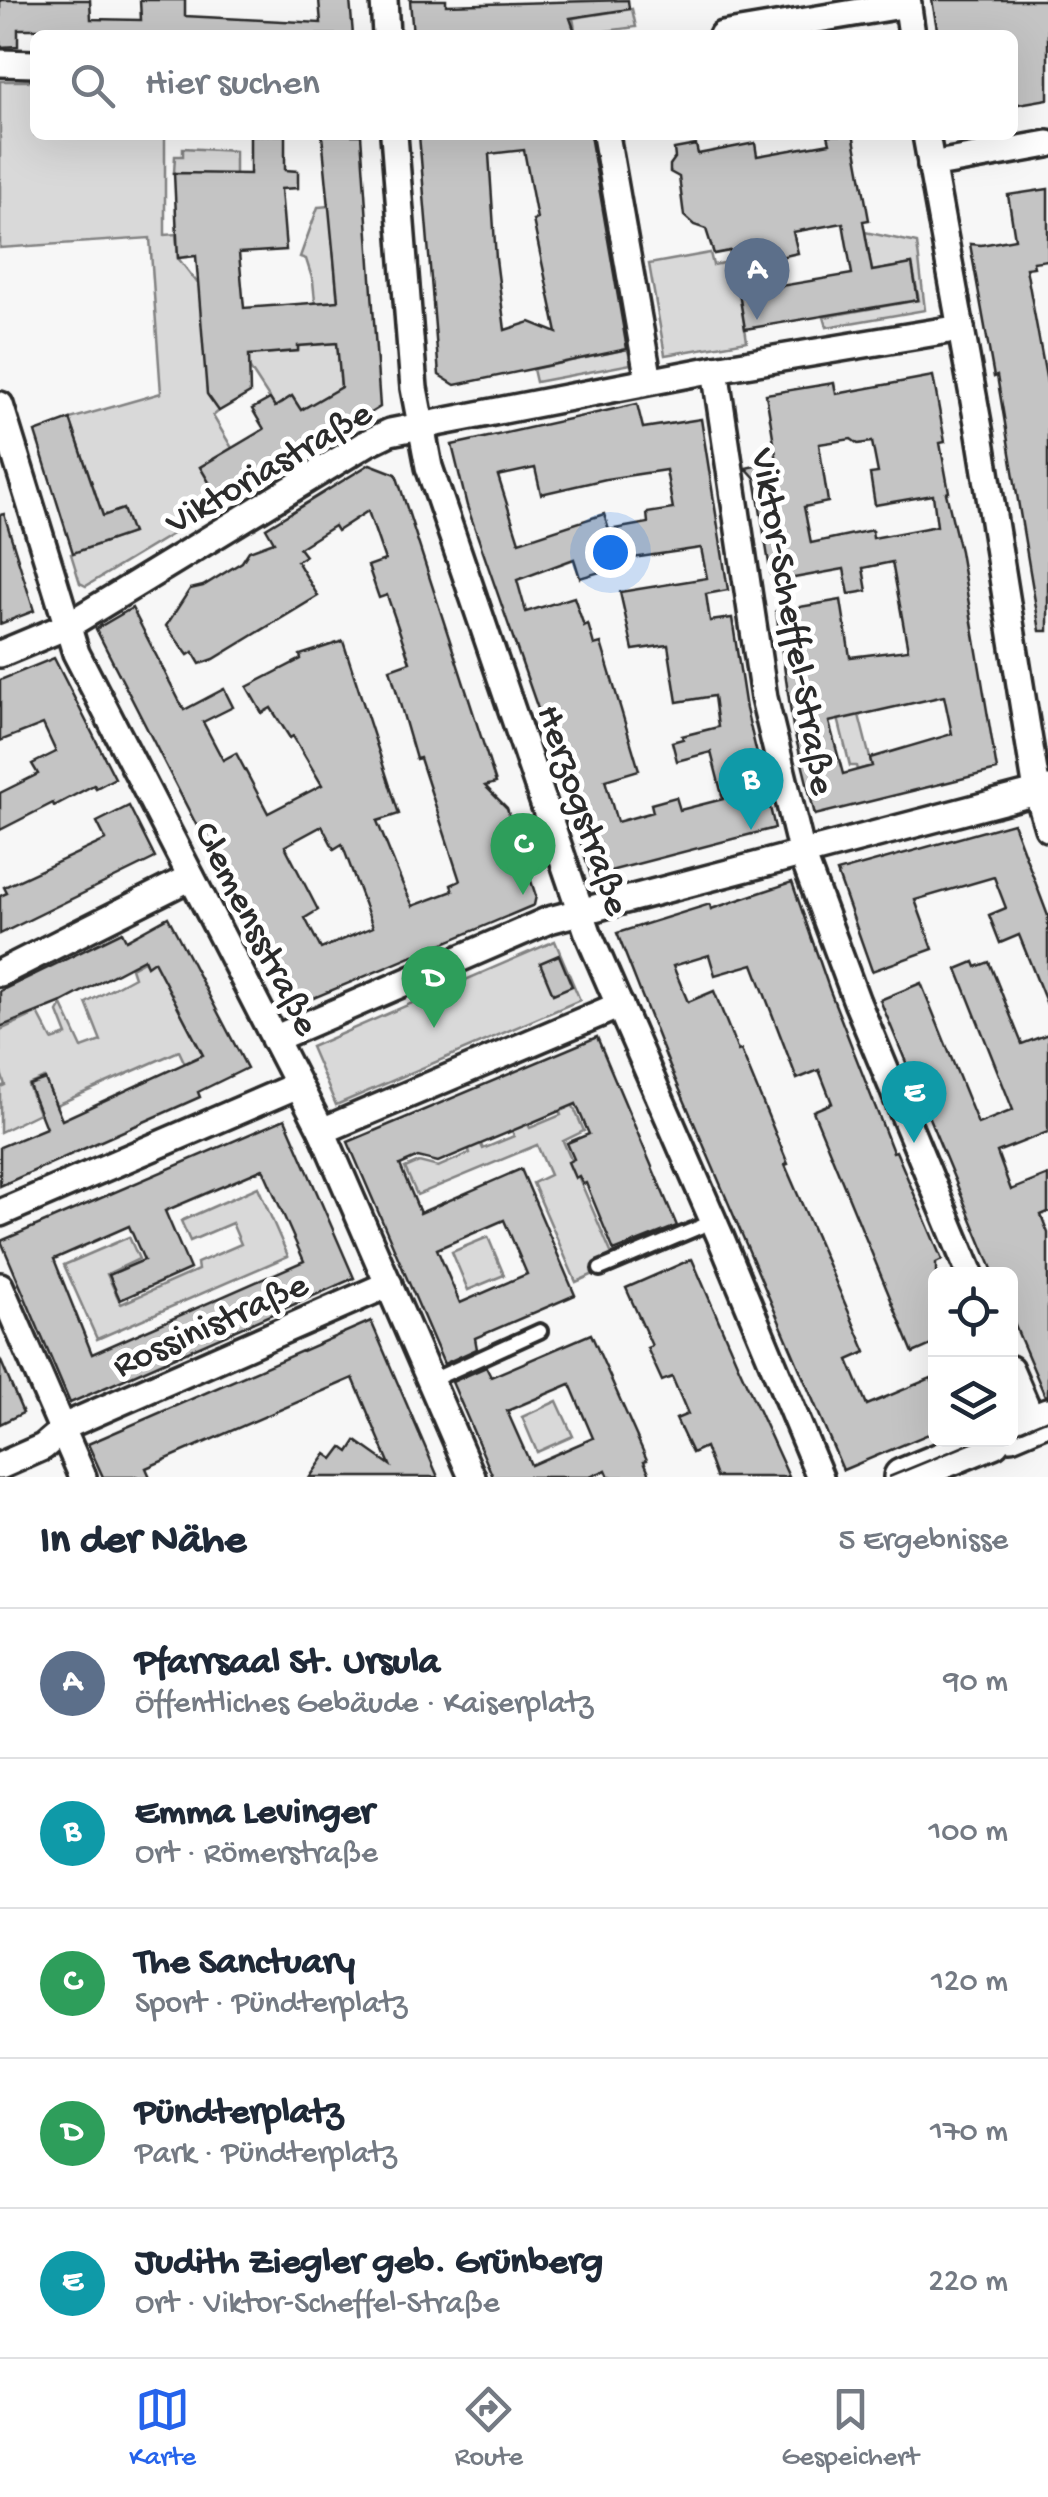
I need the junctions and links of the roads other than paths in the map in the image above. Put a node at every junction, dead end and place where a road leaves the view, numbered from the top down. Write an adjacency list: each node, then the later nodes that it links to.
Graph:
1 (384, 0): 3 (street)
2 (907, 2): 4 (street); 5 (street)
3 (386, 30)
4 (750, 30)
5 (911, 30)
6 (0, 62): 7 (street)
7 (30, 64)
8 (394, 140): 17 (street, Herzogstraße)
9 (607, 140): 15 (street)
10 (927, 140): 12 (street)
11 (1048, 144): 12 (street)
12 (931, 165): 13 (street)
13 (960, 328): 14 (street, Viktoriastraße); 20 (street)
14 (715, 369): 15 (street, Viktoriastraße); 22 (street, Viktor-Scheffel-Straße)
15 (649, 381): 17 (street, Viktoriastraße)
16 (0, 405): 18 (street, Clemensstraße)
17 (419, 427): 18 (street, Viktoriastraße); 24 (street, Herzogstraße)
18 (67, 626): 19 (street, Viktoriastraße); 23 (street, Clemensstraße)
19 (0, 654)
20 (1042, 790): 21 (street); 22 (street)
21 (1048, 828)
22 (802, 854): 24 (street); 32 (street, Viktor-Scheffel-Straße)
23 (191, 877): 25 (street); 27 (street, Clemensstraße)
24 (580, 912): 26 (street, Herzogstraße); 27 (street)
25 (0, 973)
26 (620, 1005): 29 (street); 31 (street, Herzogstraße)
27 (274, 1039): 28 (street, Clemensstraße)
28 (298, 1085): 29 (street, Clemensstraße); 30 (street)
29 (322, 1131): 34 (street, Clemensstraße)
30 (0, 1212)
31 (714, 1221): 33 (lane); 45 (street, Herzogstraße)
32 (967, 1267)
33 (600, 1268)
34 (389, 1284): 37 (street, Clemensstraße); 40 (street, Rossinistraße)
35 (0, 1286): 40 (street)
36 (540, 1331): 37 (lane)
37 (430, 1381): 44 (street, Clemensstraße)
38 (1018, 1391): 39 (street)
39 (1030, 1423)
40 (61, 1432): 42 (street, Rossinistraße); 43 (street)
41 (975, 1447): 46 (main road)
42 (0, 1466)
43 (83, 1477)
44 (472, 1477)
45 (820, 1477)
46 (902, 1477)

